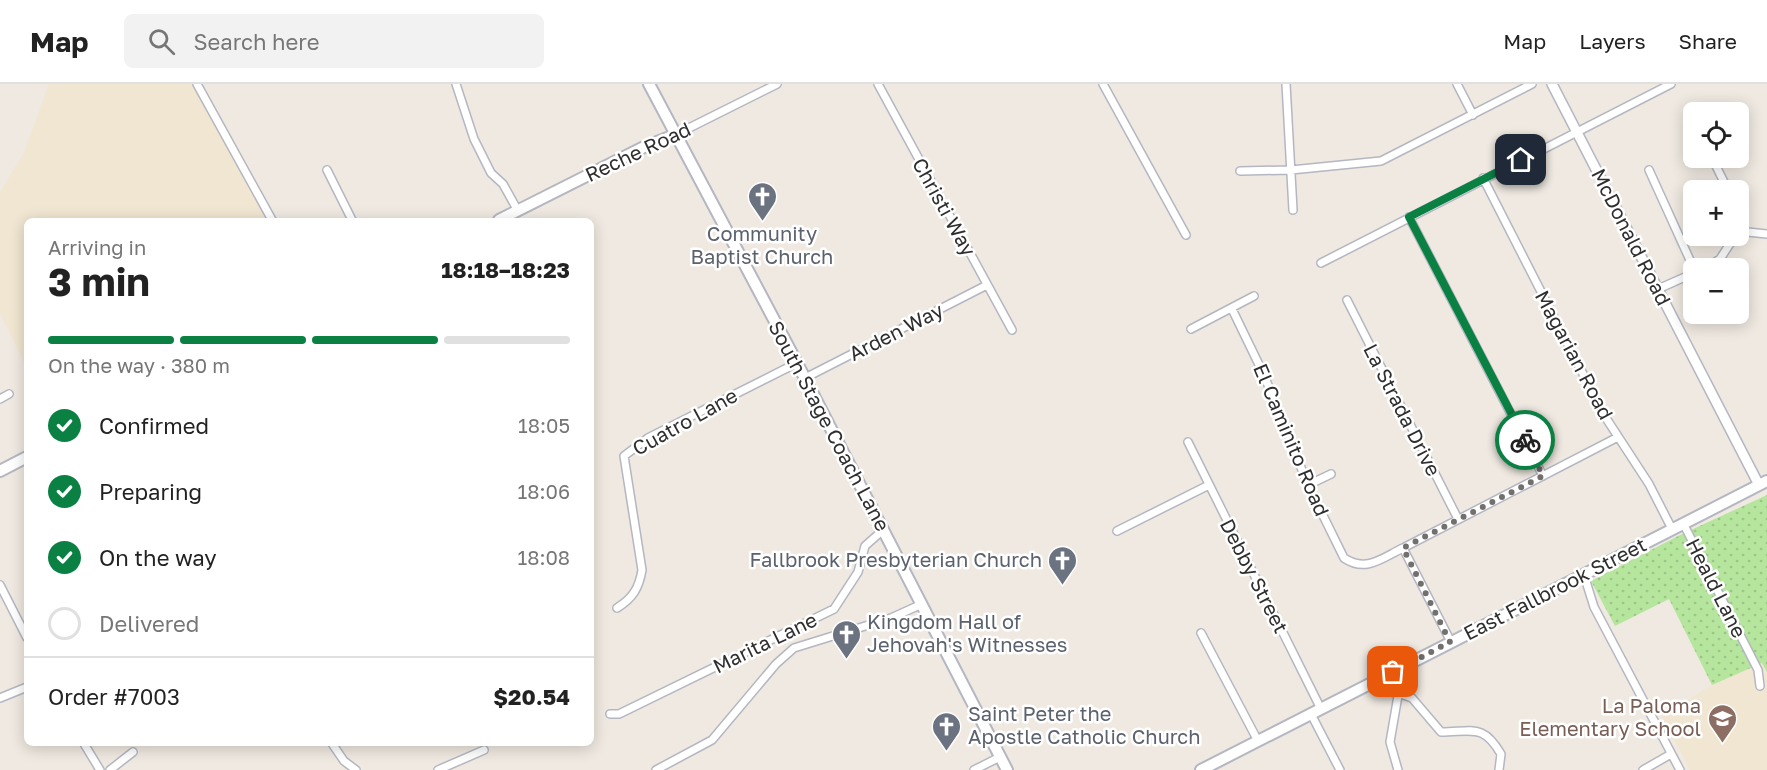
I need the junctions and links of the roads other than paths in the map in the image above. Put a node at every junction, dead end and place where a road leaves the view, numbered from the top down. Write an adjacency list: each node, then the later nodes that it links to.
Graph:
1 (197, 84): 23 (street)
2 (456, 84): 21 (street)
3 (649, 84): 14 (main road, South Stage Coach Lane)
4 (777, 84): 14 (street, Reche Road)
5 (878, 84): 32 (street, Christi Way)
6 (1103, 84): 28 (street)
7 (1286, 84): 16 (street)
8 (1457, 84): 12 (street)
9 (1532, 84): 12 (street)
10 (1552, 84): 13 (street, McDonald Road)
11 (1671, 84): 13 (street)
12 (1473, 115): 16 (street)
13 (1577, 132): 19 (street); 33 (street, McDonald Road)
14 (675, 135): 21 (main road, Reche Road); 39 (main road, South Stage Coach Lane)
15 (327, 170): 24 (street)
16 (1291, 170): 18 (street); 20 (street)
17 (1649, 170): 29 (street)
18 (1240, 171)
19 (1483, 178): 22 (street); 43 (street, Magarian Road)
20 (1293, 210)
21 (518, 211): 25 (main road, Reche Road)
22 (1409, 217): 30 (street); 48 (street)
23 (271, 218)
24 (351, 218)
25 (503, 218)
26 (1749, 232): 27 (street)
27 (1767, 234)
28 (1186, 235)
29 (1688, 258)
30 (1321, 263)
31 (1683, 276): 33 (street)
32 (987, 285): 38 (street, Christi Way); 40 (street, Arden Way)
33 (1658, 289): 49 (street, McDonald Road)
34 (1254, 296): 36 (street)
35 (1347, 300): 52 (street, La Strada Drive)
36 (1232, 309): 37 (street); 51 (street, El Caminito Road)
37 (1191, 329)
38 (1012, 330)
39 (797, 363): 40 (main road, South Stage Coach Lane); 61 (street, Cuatro Lane)
40 (805, 378): 55 (main road, South Stage Coach Lane)
41 (9, 394): 42 (street)
42 (0, 399)
43 (1618, 437): 48 (street); 54 (street, Magarian Road)
44 (1188, 442): 50 (street, Debby Street)
45 (24, 459): 46 (main road)
46 (0, 471)
47 (1331, 474): 51 (street)
48 (1543, 476): 52 (street)
49 (1763, 483): 53 (main road, East Fallbrook Street)
50 (1209, 485): 56 (street); 70 (street, Debby Street)
51 (1308, 485): 57 (street, El Caminito Road)
52 (1458, 519): 57 (street)
53 (1683, 523): 54 (main road, East Fallbrook Street); 66 (street, Heald Lane)
54 (1671, 529): 58 (main road, East Fallbrook Street)
55 (883, 530): 60 (main road, South Stage Coach Lane); 71 (street, Marita Lane)
56 (1117, 531)
57 (1403, 548): 64 (street)
58 (1584, 575): 64 (main road, East Fallbrook Street); 77 (street)
59 (0, 585): 62 (street)
60 (922, 604): 78 (main road, South Stage Coach Lane); 83 (street)
61 (617, 608)
62 (24, 632)
63 (1201, 633): 72 (street)
64 (1450, 642): 65 (main road, East Fallbrook Street)
65 (1393, 672): 68 (street); 70 (main road, East Fallbrook Street)
66 (1760, 686)
67 (24, 688): 69 (street)
68 (1398, 693): 88 (street); 89 (street)
69 (0, 698)
70 (1316, 711): 72 (main road, East Fallbrook Street); 87 (street)
71 (610, 714)
72 (1258, 741): 86 (main road, East Fallbrook Street)
73 (85, 746): 79 (street)
74 (334, 746): 81 (street)
75 (484, 750): 82 (street)
76 (133, 752): 80 (street)
77 (1671, 754): 90 (street); 91 (street)
78 (1000, 757): 84 (street); 85 (main road, South Stage Coach Lane)
79 (100, 770)
80 (110, 770)
81 (356, 770)
82 (438, 770)
83 (656, 770)
84 (974, 770)
85 (1007, 770)
86 (1201, 770)
87 (1340, 770)
88 (1398, 770)
89 (1499, 770)
90 (1643, 770)
91 (1680, 770)

